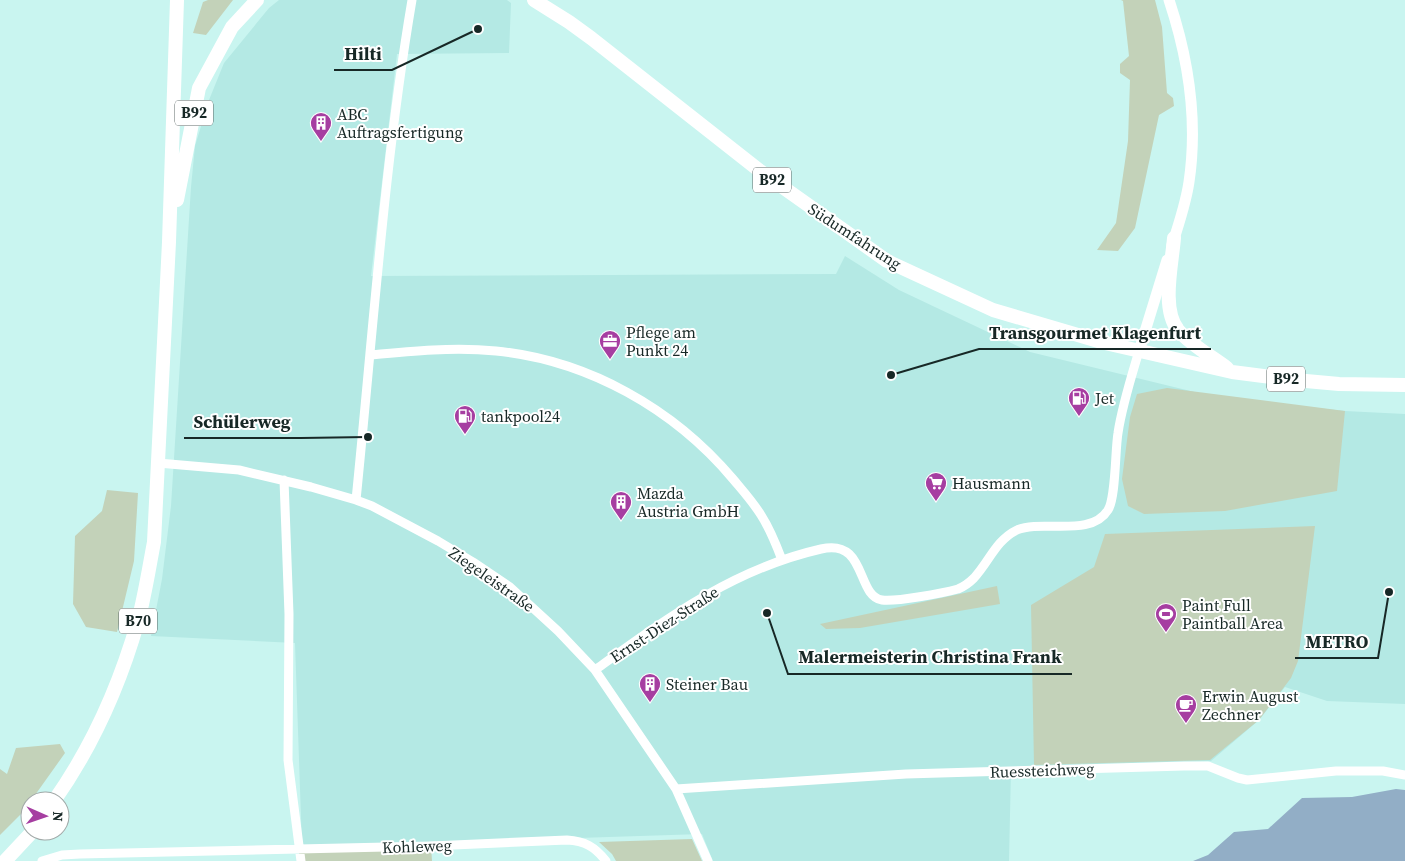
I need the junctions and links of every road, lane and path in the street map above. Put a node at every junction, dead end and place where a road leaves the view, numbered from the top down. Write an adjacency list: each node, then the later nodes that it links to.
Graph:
1 (177, 0): 7 (main road, B70)
2 (257, 0): 7 (main road, B92)
3 (412, 0): 9 (street)
4 (534, 0): 8 (main road, Südumfahrung / B92)
5 (1169, 0): 6 (main road)
6 (1174, 238): 8 (main road); 10 (main road)
7 (169, 242): 12 (main road, B70)
8 (1139, 351): 10 (main road, B92); 15 (street, Ernst-Diez-Straße)
9 (371, 355): 14 (street); 15 (street)
10 (1232, 372): 11 (main road, B92)
11 (1405, 385)
12 (158, 464): 13 (street, Ziegeleistraße); 19 (main road, B70)
13 (284, 480): 14 (street, Ziegeleistraße); 21 (street)
14 (356, 500): 16 (street, Ziegeleistraße)
15 (782, 560): 16 (street, Ernst-Diez-Straße)
16 (594, 670): 18 (street, Ziegeleistraße)
17 (1405, 775): 18 (street, Ruessteichweg)
18 (676, 790): 26 (street, Ziegeleistraße)
19 (61, 791)
20 (24, 841): 22 (main road)
21 (298, 849): 23 (street, Kohleweg); 24 (street); 25 (street, Kohleweg)
22 (5, 861)
23 (42, 861)
24 (301, 861)
25 (606, 861)
26 (708, 861)

